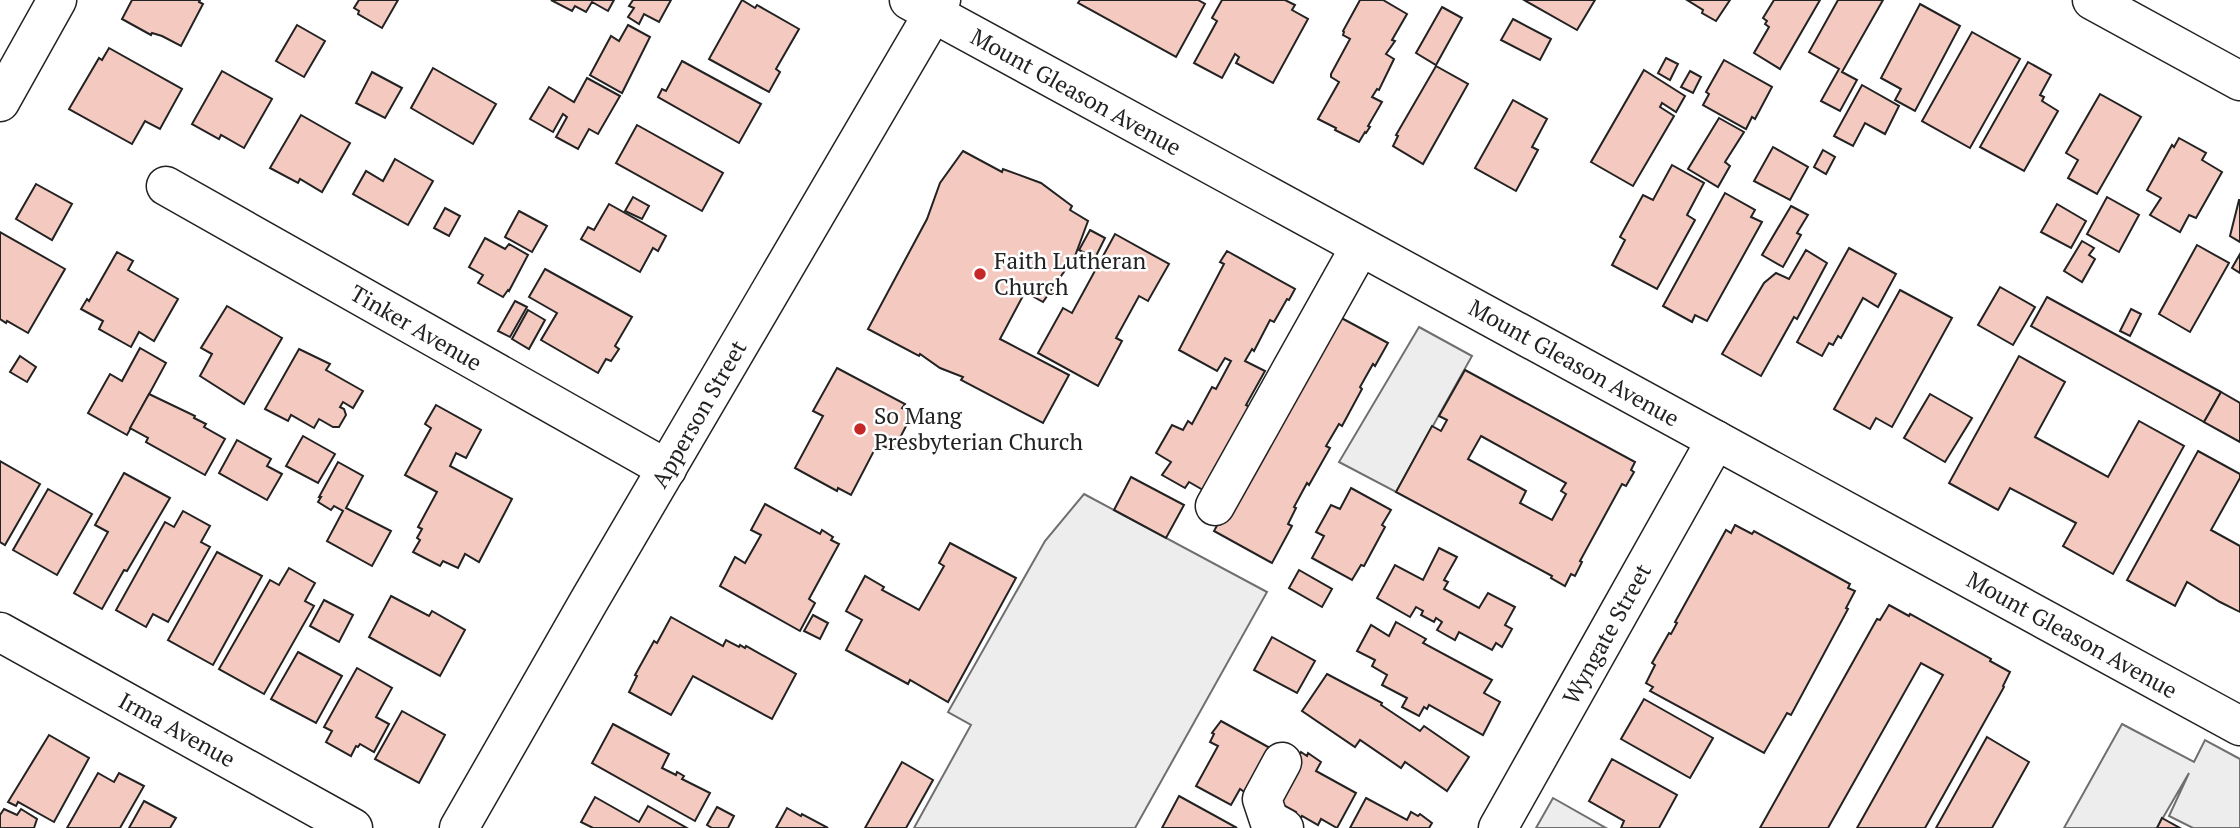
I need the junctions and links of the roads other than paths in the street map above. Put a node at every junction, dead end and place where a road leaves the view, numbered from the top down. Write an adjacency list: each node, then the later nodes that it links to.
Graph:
1 (57, 0): 5 (street)
2 (2092, 0): 4 (street)
3 (928, 5): 7 (street, Mount Gleason Avenue); 9 (street, Apperson Street)
4 (2240, 81)
5 (0, 102)
6 (166, 186): 9 (street, Tinker Avenue)
7 (1360, 247): 8 (street, Mount Gleason Avenue); 10 (street)
8 (1716, 440): 12 (street, Mount Gleason Avenue); 17 (street, Wyngate Street)
9 (667, 469): 15 (street, Apperson Street)
10 (1214, 506)
11 (0, 632): 14 (street, Irma Avenue)
12 (2240, 726)
13 (1282, 762): 16 (street)
14 (353, 828)
15 (459, 828)
16 (1284, 828)
17 (1498, 828)

